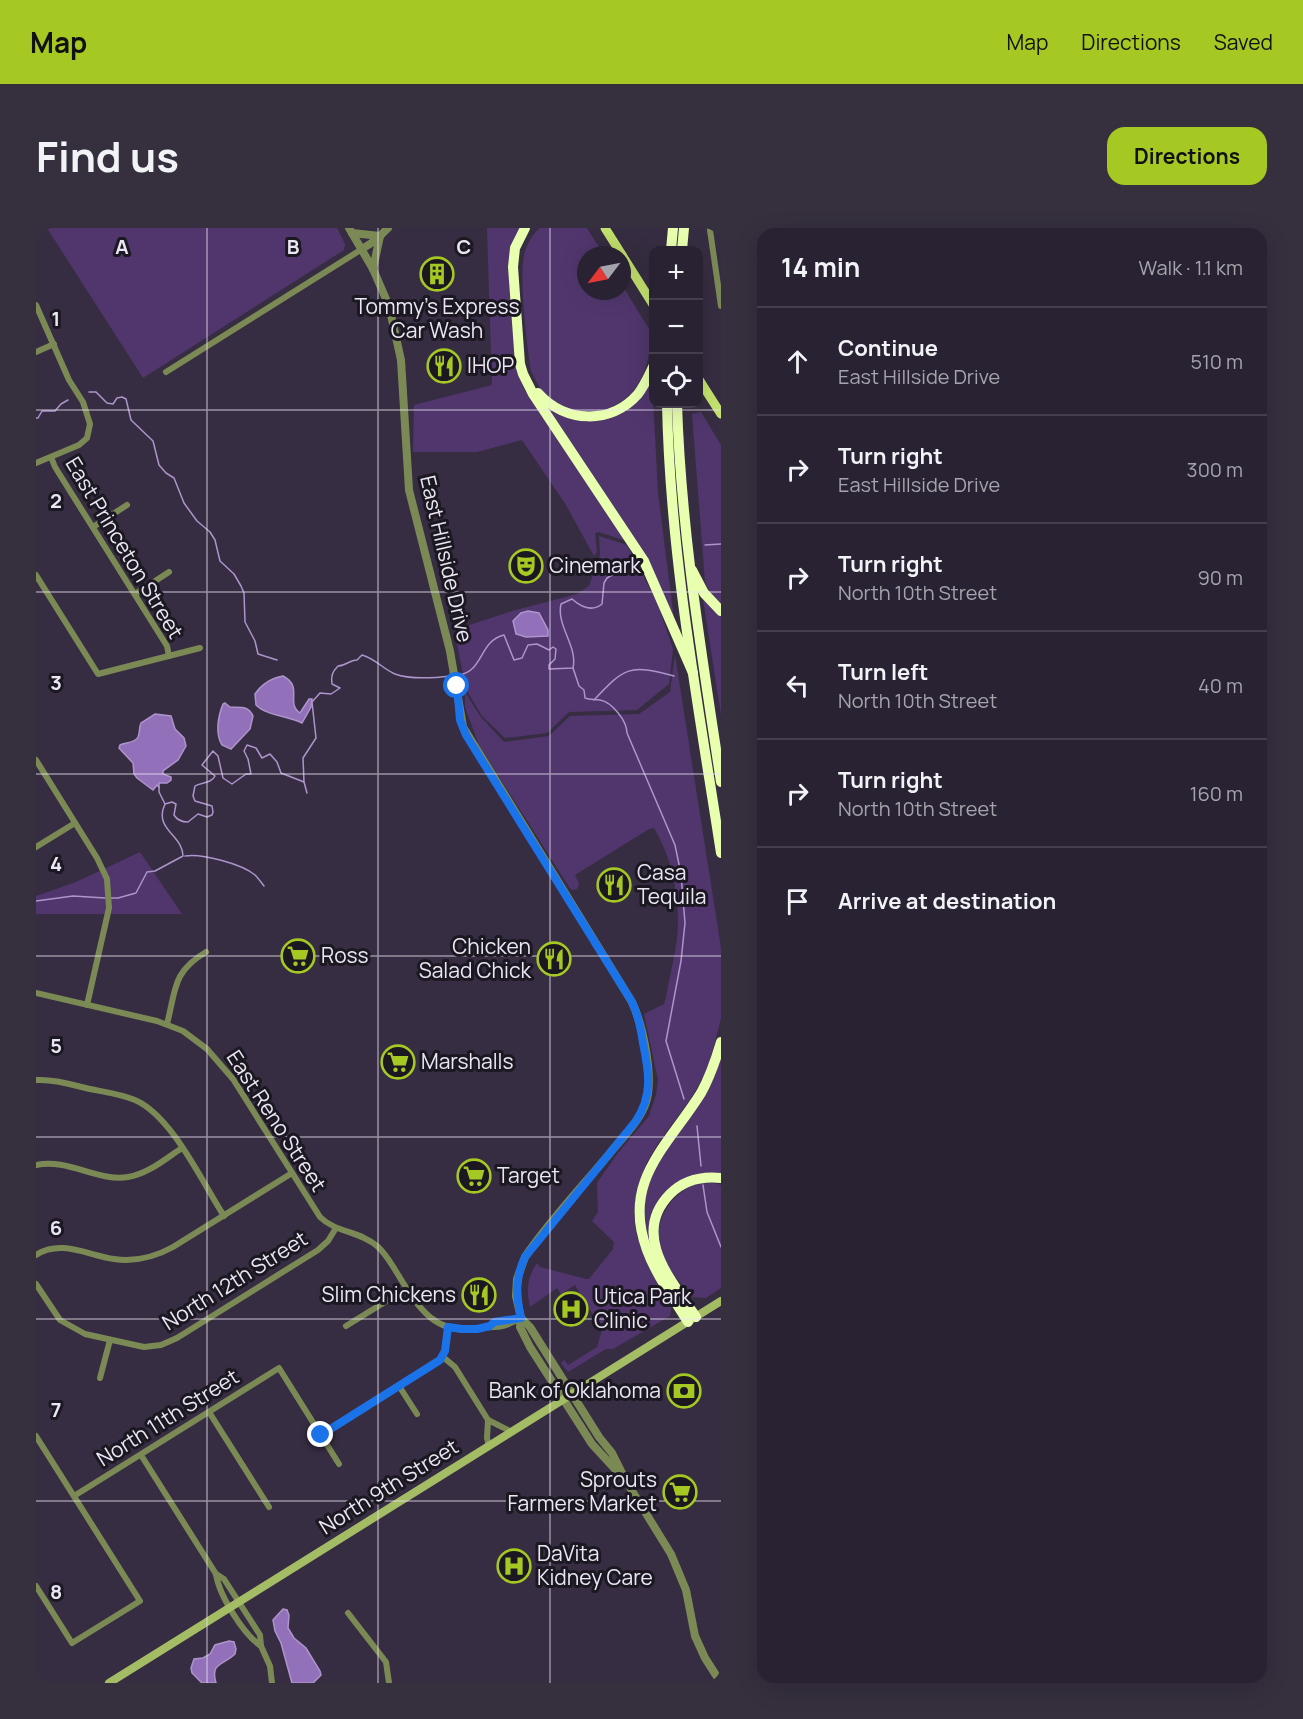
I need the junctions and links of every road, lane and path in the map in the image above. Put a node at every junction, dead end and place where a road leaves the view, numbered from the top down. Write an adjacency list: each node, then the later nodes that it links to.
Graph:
1 (388, 228): 9 (street)
2 (525, 228): 39 (highway)
3 (532, 228): 22 (highway)
4 (605, 228): 10 (main road)
5 (673, 228): 11 (highway)
6 (684, 228): 12 (highway)
7 (351, 230): 9 (street); 13 (street, East Hillside Drive)
8 (710, 230): 18 (street)
9 (380, 236): 13 (street); 14 (street)
10 (616, 246)
11 (671, 246)
12 (682, 246)
13 (362, 249): 14 (street, East Hillside Drive); 21 (street)
14 (373, 269): 61 (street, East Hillside Drive)
15 (631, 270): 16 (main road)
16 (650, 300)
17 (36, 305): 19 (street, East Princeton Street)
18 (721, 306)
19 (54, 344): 20 (street); 27 (street, East Princeton Street)
20 (36, 352)
21 (166, 372)
22 (649, 374)
23 (703, 385): 26 (main road)
24 (667, 408): 39 (highway)
25 (677, 408): 31 (highway)
26 (721, 414)
27 (51, 457): 28 (street); 30 (street, East Princeton Street)
28 (36, 463)
29 (127, 505): 30 (street)
30 (93, 526): 35 (street, East Princeton Street)
31 (688, 561): 36 (highway); 41 (highway)
32 (169, 572): 35 (street)
33 (36, 575): 34 (street)
34 (39, 586): 38 (street)
35 (135, 594): 38 (street, East Princeton Street)
36 (721, 611)
37 (200, 648): 38 (street)
38 (169, 656)
39 (693, 673): 44 (highway)
40 (36, 760): 42 (street)
41 (721, 782)
42 (75, 823): 43 (street); 47 (street)
43 (36, 847)
44 (721, 853)
45 (206, 952): 48 (street)
46 (36, 993): 47 (street, East Reno Street)
47 (87, 1005): 48 (street, East Reno Street)
48 (166, 1024): 53 (street, East Reno Street)
49 (721, 1041): 62 (highway)
50 (36, 1080): 51 (street)
51 (182, 1148): 52 (street); 55 (street)
52 (36, 1165)
53 (292, 1173): 55 (street); 56 (street, East Reno Street)
54 (721, 1178): 62 (highway)
55 (224, 1216): 57 (street)
56 (336, 1228): 59 (street, East Reno Street); 65 (street, North 12th Street)
57 (36, 1255)
58 (36, 1284): 65 (street, North 12th Street)
59 (406, 1288): 63 (street); 64 (street, East Reno Street)
60 (721, 1301): 62 (main road, North 9th Street)
61 (521, 1318): 64 (street); 69 (street, East Hillside Drive); 70 (street, East Hillside Drive)
62 (692, 1319): 69 (main road, North 9th Street)
63 (346, 1326)
64 (448, 1327): 66 (street)
65 (110, 1340): 67 (street)
66 (443, 1357): 68 (street); 73 (street)
67 (100, 1378)
68 (399, 1386): 72 (street); 75 (street)
69 (572, 1394): 70 (main road, North 9th Street); 80 (street, East Hillside Drive)
70 (563, 1400): 74 (main road, North 9th Street); 80 (street, East Hillside Drive)
71 (209, 1412): 75 (street, North 11th Street); 78 (street, North 11th Street); 82 (street)
72 (417, 1414)
73 (488, 1420): 74 (street); 77 (street)
74 (512, 1432): 77 (main road, North 9th Street)
75 (321, 1435): 79 (street)
76 (36, 1436): 81 (street)
77 (489, 1446): 85 (main road, North 9th Street)
78 (141, 1455): 81 (street, North 11th Street); 83 (street)
79 (339, 1464)
80 (626, 1481): 92 (street, East Hillside Drive)
81 (74, 1496): 84 (street)
82 (269, 1507)
83 (216, 1574): 85 (street); 86 (street)
84 (36, 1586)
85 (239, 1602): 86 (main road, North 9th Street); 88 (street)
86 (231, 1607): 88 (street); 89 (main road, North 9th Street)
87 (348, 1613): 91 (street)
88 (261, 1646): 90 (street)
89 (109, 1683)
90 (272, 1683)
91 (389, 1683)
92 (721, 1683)

